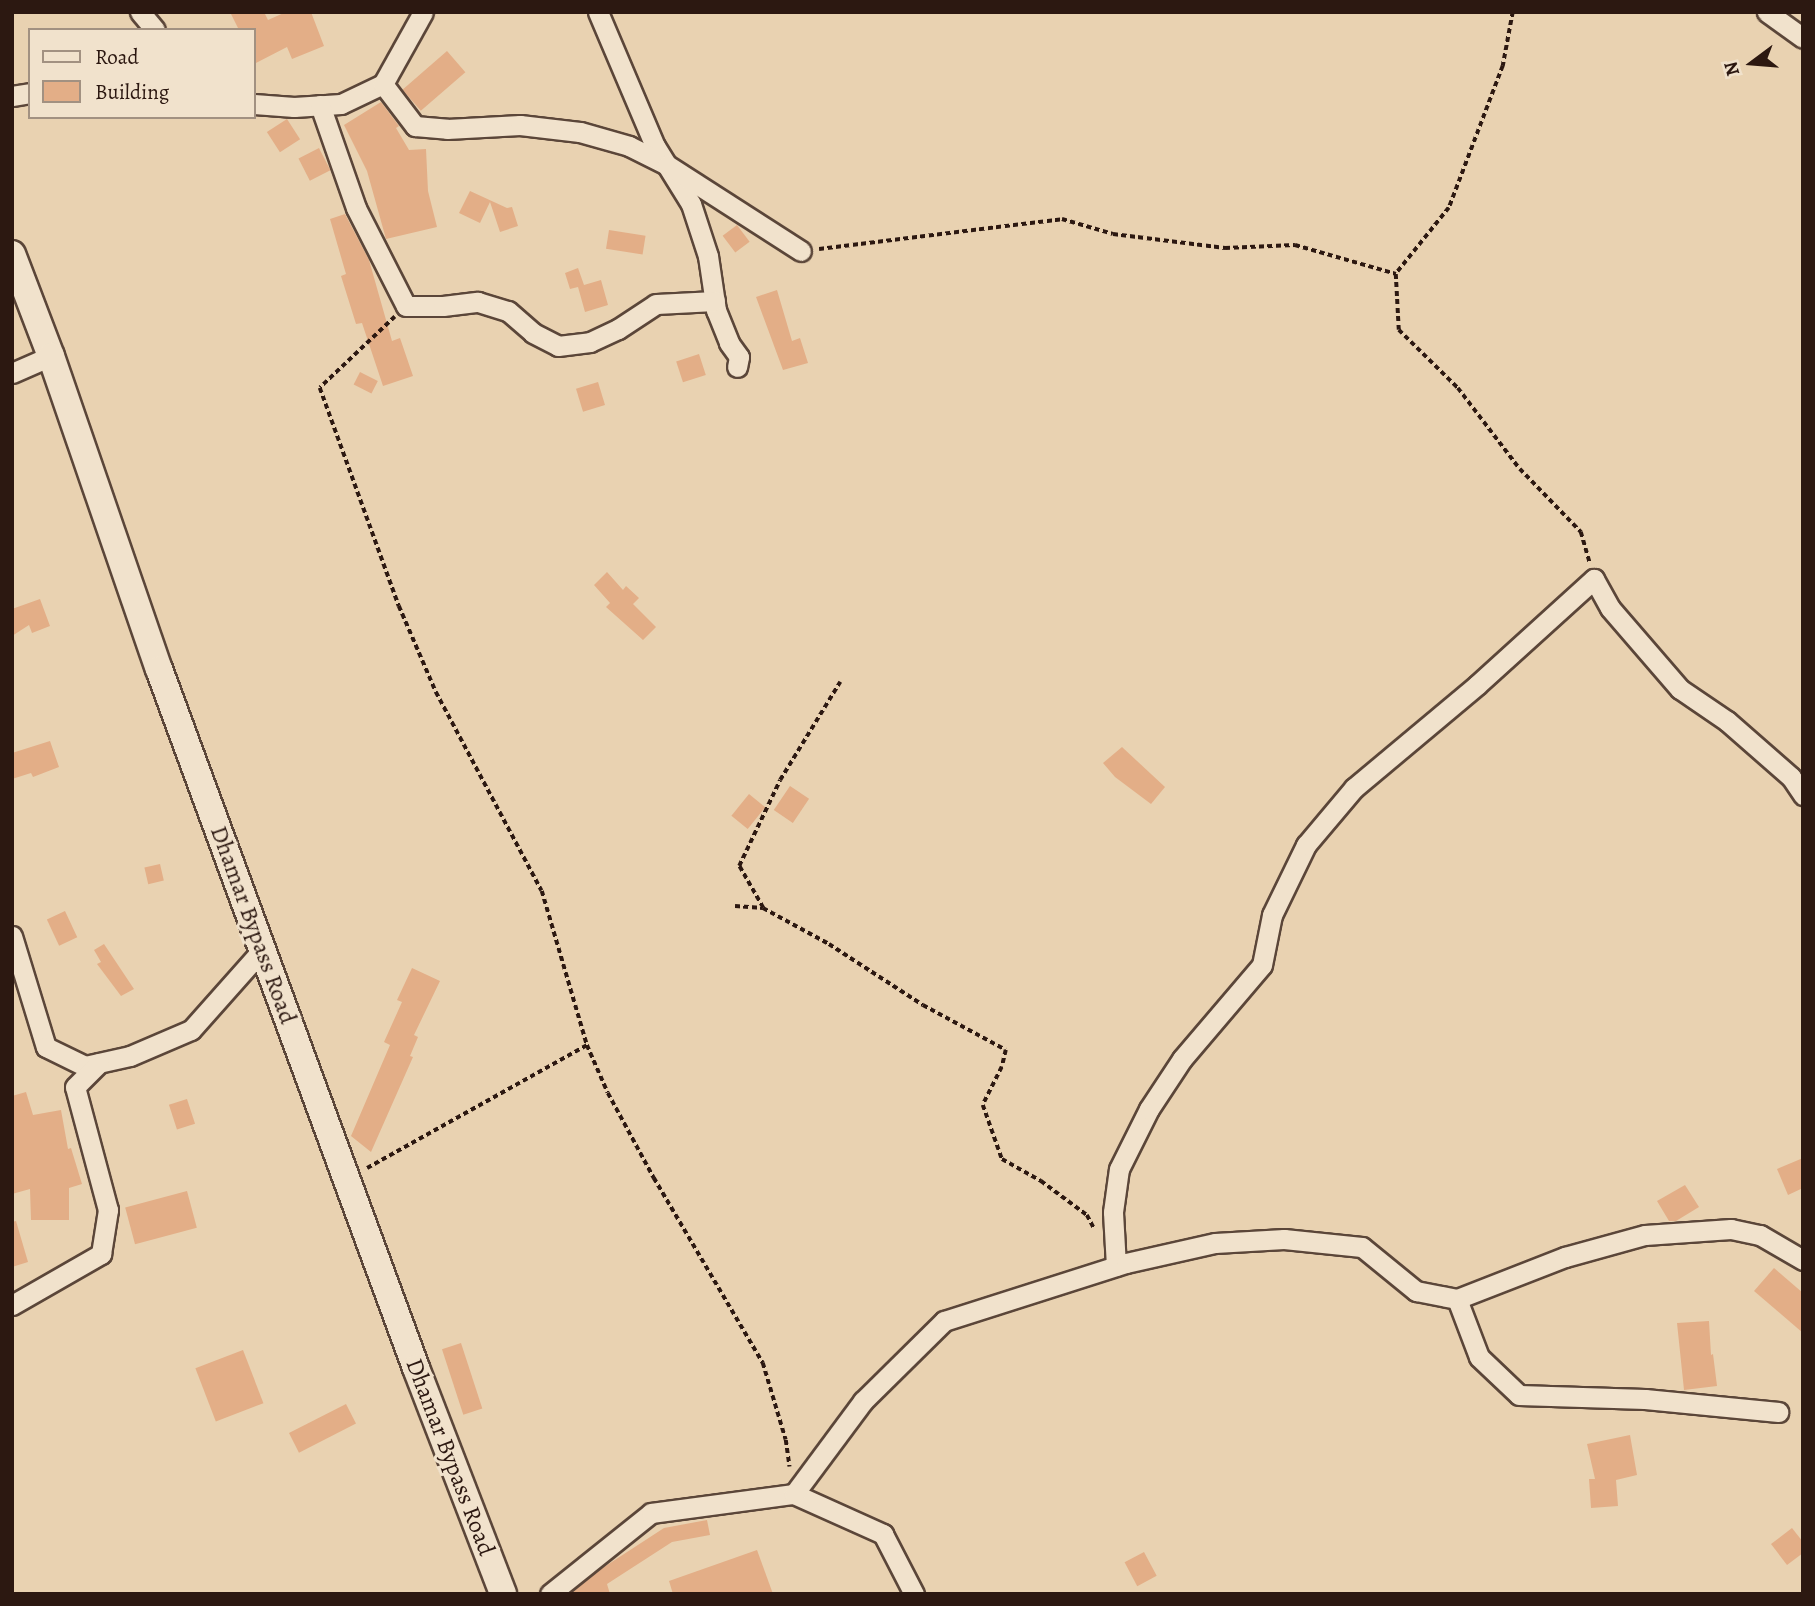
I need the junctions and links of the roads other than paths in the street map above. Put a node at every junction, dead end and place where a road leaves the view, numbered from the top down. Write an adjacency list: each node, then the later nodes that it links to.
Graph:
1 (140, 12): 5 (street)
2 (423, 12): 7 (street)
3 (598, 12): 10 (street)
4 (1767, 12): 6 (street)
5 (153, 28)
6 (1803, 38)
7 (383, 84): 9 (street); 10 (street)
8 (256, 104): 9 (street)
9 (320, 105): 13 (street)
10 (667, 165): 11 (street); 13 (street)
11 (801, 251)
12 (12, 254): 14 (main road, Dhamar Bypass Road)
13 (715, 301): 15 (street)
14 (51, 356): 16 (street); 19 (main road, Dhamar Bypass Road)
15 (737, 367)
16 (12, 373)
17 (1803, 795): 22 (street)
18 (12, 936): 20 (street)
19 (262, 950): 20 (street); 27 (main road, Dhamar Bypass Road)
20 (99, 1063): 24 (street)
21 (1803, 1260): 23 (street)
22 (1116, 1266): 23 (street); 26 (street)
23 (1457, 1299): 25 (street)
24 (12, 1305)
25 (1778, 1412)
26 (794, 1494): 28 (street); 29 (street)
27 (503, 1594)
28 (550, 1594)
29 (914, 1594)

